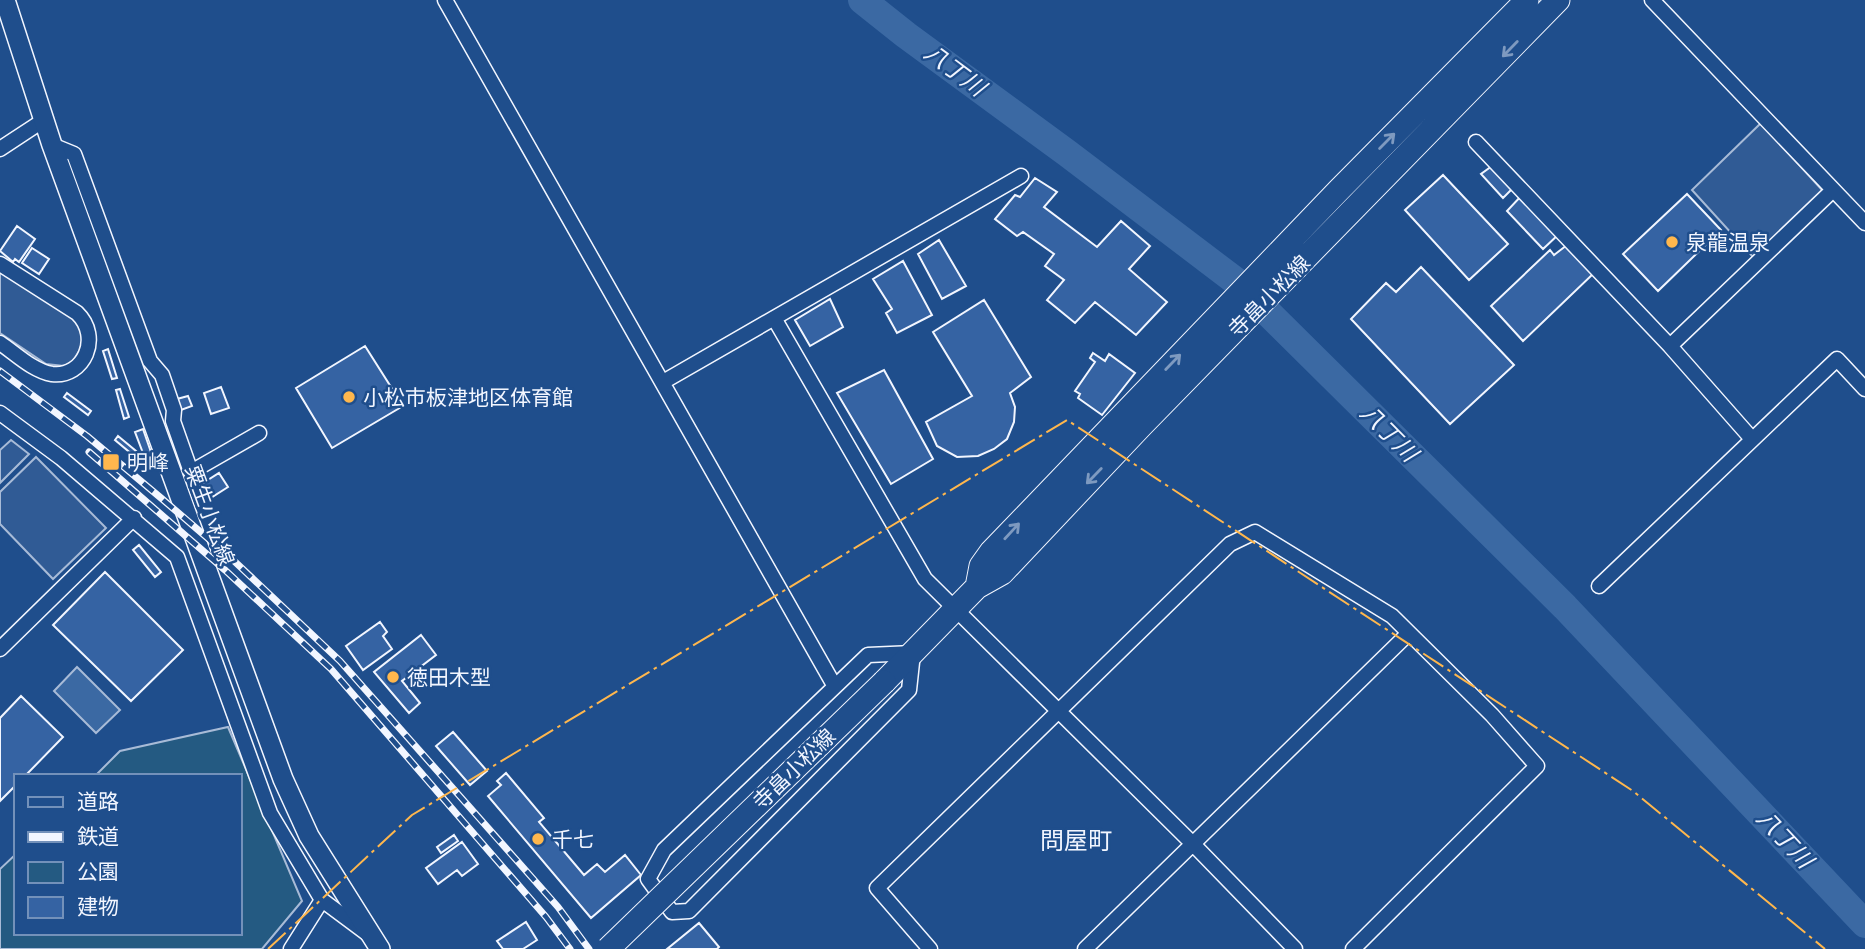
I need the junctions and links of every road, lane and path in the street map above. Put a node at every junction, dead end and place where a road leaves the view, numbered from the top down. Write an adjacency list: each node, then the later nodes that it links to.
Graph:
1 (5, 0): 6 (main road, 粟生小松線)
2 (445, 0): 17 (street)
3 (1527, 0): 20 (main road, 寺畠小松線, one-way to 3)
4 (1558, 0): 20 (main road, 寺畠小松線, one-way to 20)
5 (1652, 0): 11 (street)
6 (44, 120): 8 (main road, 粟生小松線); 9 (street)
7 (1476, 142): 16 (street)
8 (52, 145): 21 (street); 33 (main road, 粟生小松線)
9 (0, 149)
10 (1021, 176): 14 (street)
11 (1833, 190): 12 (street); 16 (street)
12 (1865, 223)
13 (0, 264): 15 (street)
14 (774, 318): 17 (street); 25 (street)
15 (0, 343)
16 (1670, 346): 22 (street)
17 (663, 382): 29 (street)
18 (1865, 388): 22 (street)
19 (0, 413): 23 (street)
20 (1133, 419): 25 (main road, 寺畠小松線)
21 (259, 433)
22 (1752, 439): 24 (street)
23 (134, 518): 27 (street); 32 (street)
24 (1599, 586)
25 (957, 608): 28 (main road, 寺畠小松線); 30 (street)
26 (1409, 633): 30 (street); 31 (street); 39 (street)
27 (0, 649)
28 (913, 653): 29 (street); 29 (street); 35 (main road, 寺畠小松線, bridge)
29 (834, 685)
30 (1059, 710): 31 (street); 36 (street)
31 (1194, 845): 37 (street); 38 (street)
32 (322, 900): 33 (street); 34 (street)
33 (376, 944)
34 (291, 949)
35 (608, 949)
36 (930, 949)
37 (1085, 949)
38 (1295, 949)
39 (1353, 949)

